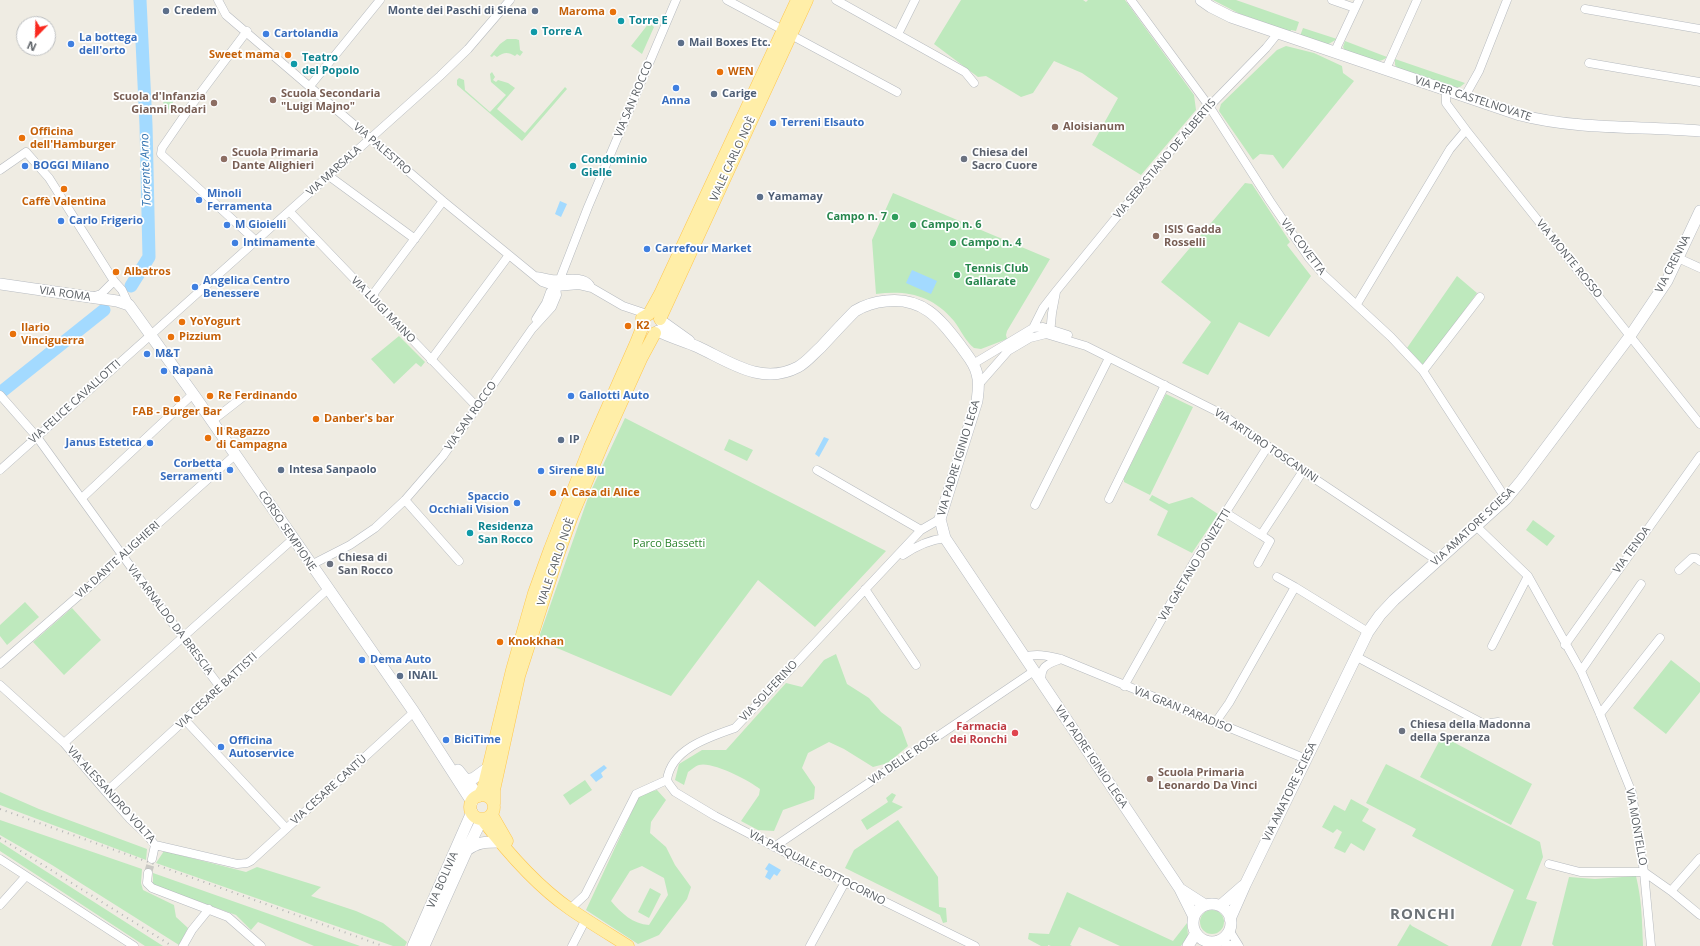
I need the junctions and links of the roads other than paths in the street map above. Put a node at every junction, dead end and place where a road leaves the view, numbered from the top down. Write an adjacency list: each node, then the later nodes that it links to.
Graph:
1 (218, 0): 19 (street, VIA PALESTRO)
2 (380, 0): 28 (street)
3 (510, 0): 35 (street, VIA MARSALA)
4 (676, 0): 48 (street, VIA SAN ROCCO)
5 (727, 0): 20 (street)
6 (797, 0): 20 (main road, VIALE CARLO NOÈ)
7 (807, 0): 20 (main road, VIALE CARLO NOÈ)
8 (836, 0): 22 (street)
9 (915, 0): 22 (street)
10 (1131, 0): 32 (street, VIA COVETTA)
11 (1201, 0): 21 (street, VIA PER CASTELNOVATE)
12 (1332, 0): 16 (street)
13 (1359, 0): 16 (street)
14 (1417, 0): 25 (street)
15 (1507, 0): 31 (street)
16 (1355, 8): 23 (street)
17 (1585, 9): 18 (street)
18 (1700, 29)
19 (247, 31): 28 (street, VIA PALESTRO); 43 (street)
20 (787, 33): 30 (street); 60 (main road, VIALE CARLO NOÈ); 61 (main road, VIALE CARLO NOÈ)
21 (1278, 33): 23 (street, VIA PER CASTELNOVATE); 32 (street, VIA SEBASTIANO DE ALBERTIS)
22 (898, 34): 27 (street)
23 (1334, 51): 25 (street, VIA PER CASTELNOVATE)
24 (1589, 64): 26 (street)
25 (1386, 69): 29 (street, VIA PER CASTELNOVATE)
26 (1700, 82)
27 (974, 83)
28 (310, 86): 35 (street, VIA PALESTRO)
29 (1446, 90): 31 (street, VIA PER CASTELNOVATE); 33 (street, VIA MONTE ROSSO)
30 (897, 92)
31 (1464, 96): 34 (street, VIA PER CASTELNOVATE)
32 (1209, 106): 53 (street, VIA SEBASTIANO DE ALBERTIS); 57 (street, VIA COVETTA)
33 (1466, 130): 57 (street); 65 (street, VIA MONTE ROSSO)
34 (1700, 131)
35 (370, 138): 37 (street, VIA MARSALA); 38 (street, VIA PALESTRO)
36 (0, 170): 49 (street)
37 (329, 176): 40 (street, VIA MARSALA); 42 (street)
38 (443, 201): 42 (street); 44 (street, VIA PALESTRO)
39 (1700, 210): 41 (street, VIA CRENNA)
40 (290, 212): 43 (street, VIA MARSALA); 56 (street, VIA LUIGI MAINO)
41 (1696, 229): 45 (street, VIA CRENNA)
42 (415, 239): 56 (street)
43 (256, 241): 64 (street, VIA MARSALA)
44 (509, 255): 47 (street, VIA PALESTRO); 67 (street)
45 (1678, 258): 46 (street); 65 (street, VIA CRENNA)
46 (1700, 268)
47 (535, 276): 48 (street, VIA PALESTRO); 51 (street, VIA PALESTRO)
48 (560, 279): 51 (street, VIA SAN ROCCO); 52 (street, VIA PALESTRO)
49 (114, 281): 54 (street); 58 (street)
50 (0, 284): 54 (street, VIA ROMA)
51 (556, 287): 52 (street, VIA PALESTRO); 75 (street, VIA SAN ROCCO)
52 (592, 288): 60 (street, VIA PALESTRO)
53 (1057, 290): 59 (street, VIA SEBASTIANO DE ALBERTIS); 63 (street, VIA SEBASTIANO DE ALBERTIS)
54 (92, 297): 58 (street, VIA ROMA)
55 (1480, 297): 69 (street)
56 (374, 300): 67 (street, VIA LUIGI MAINO)
57 (1357, 304): 69 (street, VIA COVETTA)
58 (129, 305): 64 (street, CORSO SEMPIONE)
59 (1038, 317): 62 (street, VIA SEBASTIANO DE ALBERTIS); 63 (street)
60 (645, 320): 61 (main road); 61 (main road); 135 (main road, VIALE CARLO NOÈ)
61 (658, 326): 68 (street, VIA PADRE IGINIO LEGA); 140 (main road, VIALE CARLO NOÈ)
62 (1033, 328): 63 (street); 68 (street)
63 (1048, 331): 66 (street, VIA ARTURO TOSCANINI); 70 (street)
64 (151, 334): 72 (street, CORSO SEMPIONE); 78 (street, VIA FELICE CAVALLOTTI)
65 (1630, 336): 77 (street, VIA MONTE ROSSO); 86 (street, VIA AMATORE SCIESA)
66 (1109, 358): 71 (street, VIA ARTURO TOSCANINI); 89 (street)
67 (431, 360): 75 (street, VIA LUIGI MAINO)
68 (973, 364): 70 (street, VIA PADRE IGINIO LEGA)
69 (1423, 371): 86 (street, VIA COVETTA)
70 (979, 384): 91 (street, VIA PADRE IGINIO LEGA)
71 (1164, 385): 79 (street, VIA ARTURO TOSCANINI); 87 (street)
72 (193, 394): 76 (street, CORSO SEMPIONE); 85 (street)
73 (2, 396): 78 (street, VIA ARNALDO DA BRESCIA)
74 (244, 396): 76 (street)
75 (477, 407): 88 (street, VIA SAN ROCCO)
76 (212, 421): 80 (street, CORSO SEMPIONE)
77 (1700, 424)
78 (37, 437): 82 (street, VIA FELICE CAVALLOTTI); 85 (street, VIA ARNALDO DA BRESCIA)
79 (1268, 446): 84 (street, VIA ARTURO TOSCANINI); 90 (street, VIA GAETANO DONIZETTI)
80 (235, 455): 96 (street, CORSO SEMPIONE); 97 (street, VIA DANTE ALIGHIERI)
81 (1700, 456): 114 (street, VIA TENDA)
82 (0, 470)
83 (817, 470): 93 (street)
84 (1303, 471): 94 (street); 100 (street, VIA ARTURO TOSCANINI)
85 (82, 498): 97 (street, VIA ARNALDO DA BRESCIA)
86 (1506, 498): 92 (street, VIA AMATORE SCIESA)
87 (1109, 499)
88 (405, 500): 99 (street); 103 (street, VIA SAN ROCCO)
89 (1035, 505)
90 (1226, 513): 94 (street); 125 (street, VIA GAETANO DONIZETTI)
91 (940, 519): 93 (street, VIA SOLFERINO); 95 (street, VIA PADRE IGINIO LEGA)
92 (1476, 526): 100 (street, VIA AMATORE SCIESA); 105 (street, VIA MONTELLO)
93 (922, 530): 98 (street, VIA SOLFERINO)
94 (1261, 534): 102 (street)
95 (945, 538): 98 (street, VIA SOLFERINO); 117 (street, VIA PADRE IGINIO LEGA)
96 (293, 539): 103 (street, CORSO SEMPIONE); 112 (street)
97 (122, 555): 112 (street, VIA ARNALDO DA BRESCIA); 119 (street, VIA DANTE ALIGHIERI)
98 (893, 560): 110 (street, VIA SOLFERINO)
99 (459, 561)
100 (1438, 561): 111 (street, VIA AMATORE SCIESA)
101 (1700, 562): 104 (street)
102 (1258, 563)
103 (311, 565): 109 (street, CORSO SEMPIONE)
104 (1679, 570)
105 (1528, 576): 114 (street, VIA MONTELLO); 115 (street)
106 (1277, 577): 108 (street)
107 (1642, 584): 122 (street)
108 (1295, 587): 111 (street); 131 (street)
109 (328, 589): 126 (street, VIA CESARE BATTISTI); 127 (street, CORSO SEMPIONE)
110 (865, 589): 120 (street); 137 (street, VIA SOLFERINO)
111 (1368, 632): 116 (street, VIA AMATORE SCIESA)
112 (182, 637): 126 (street, VIA ARNALDO DA BRESCIA); 132 (street)
113 (1660, 638): 128 (street)
114 (1565, 644): 122 (street, VIA MONTELLO)
115 (1492, 646)
116 (1355, 656): 130 (street); 134 (street, VIA AMATORE SCIESA)
117 (1024, 657): 118 (street, VIA GRAN PARADISO); 121 (street, VIA PADRE IGINIO LEGA)
118 (1061, 659): 123 (street); 125 (street, VIA GRAN PARADISO)
119 (0, 664)
120 (916, 665)
121 (1034, 671): 123 (street, VIA PADRE IGINIO LEGA); 144 (street, VIA DELLE ROSE)
122 (1581, 671): 128 (street, VIA MONTELLO)
123 (1041, 682): 157 (street, VIA PADRE IGINIO LEGA)
124 (0, 685): 132 (street, VIA ALESSANDRO VOLTA)
125 (1124, 686): 131 (street, VIA GRAN PARADISO)
126 (220, 687): 129 (street, VIA CESARE BATTISTI)
127 (414, 712): 133 (street, CORSO SEMPIONE); 141 (street, VIA CESARE CANTÙ)
128 (1600, 714): 152 (street, VIA MONTELLO)
129 (185, 720): 138 (street, VIA CESARE BATTISTI); 141 (street)
130 (1498, 722)
131 (1215, 723): 134 (street, VIA GRAN PARADISO)
132 (64, 743): 138 (street, VIA ALESSANDRO VOLTA)
133 (445, 758): 136 (street, CORSO SEMPIONE); 139 (street, CORSO SEMPIONE)
134 (1306, 758): 156 (street, VIA AMATORE SCIESA)
135 (489, 766): 136 (street); 139 (main road, VIALE CARLO NOÈ)
136 (466, 780): 139 (street, CORSO SEMPIONE)
137 (667, 780): 144 (street, VIA PASQUALE SOTTOCORNO); 163 (street)
138 (106, 792): 143 (street, VIA ALESSANDRO VOLTA)
139 (474, 803): 140 (main road); 140 (main road); 174 (street, VIA BOLIVIA)
140 (489, 813): 142 (main road); 145 (street, VIA BOLIVIA); 149 (main road)
141 (286, 828): 150 (street, VIA CESARE CANTÙ)
142 (499, 842): 145 (street, VIA BOLIVIA); 149 (main road)
143 (155, 845): 148 (street); 150 (street, VIA ALESSANDRO VOLTA)
144 (774, 847): 155 (street, VIA PASQUALE SOTTOCORNO)
145 (466, 850): 175 (street, VIA BOLIVIA)
146 (1700, 858): 158 (street)
147 (0, 859): 154 (street)
148 (152, 859)
149 (520, 863): 163 (main road)
150 (242, 864)
151 (1549, 864): 152 (street)
152 (1644, 872): 158 (street); 183 (street, VIA MONTELLO)
153 (148, 873): 162 (street)
154 (26, 876): 159 (street); 171 (street)
155 (845, 882): 170 (street, VIA PASQUALE SOTTOCORNO); 178 (street)
156 (1244, 885): 161 (street, VIA AMATORE SCIESA); 167 (street, VIA AMATORE SCIESA)
157 (1180, 889): 160 (street, VIA PADRE IGINIO LEGA); 165 (street, VIA PADRE IGINIO LEGA)
158 (1671, 891): 164 (street)
159 (0, 905)
160 (1205, 905): 161 (street); 165 (street)
161 (1220, 906): 167 (street)
162 (208, 909): 172 (street); 173 (street)
163 (570, 909): 166 (main road)
164 (1700, 915)
165 (1194, 917): 168 (street)
166 (586, 919): 176 (street); 177 (main road)
167 (1229, 925): 169 (street); 182 (street)
168 (1196, 933): 169 (street); 180 (street)
169 (1211, 942): 181 (street)
170 (961, 943): 179 (street, VIA PASQUALE SOTTOCORNO)
171 (134, 946)
172 (183, 946)
173 (261, 946)
174 (413, 946)
175 (424, 946)
176 (572, 946)
177 (628, 946)
178 (810, 946)
179 (975, 946)
180 (1188, 946)
181 (1232, 946)
182 (1239, 946)
183 (1651, 946)

